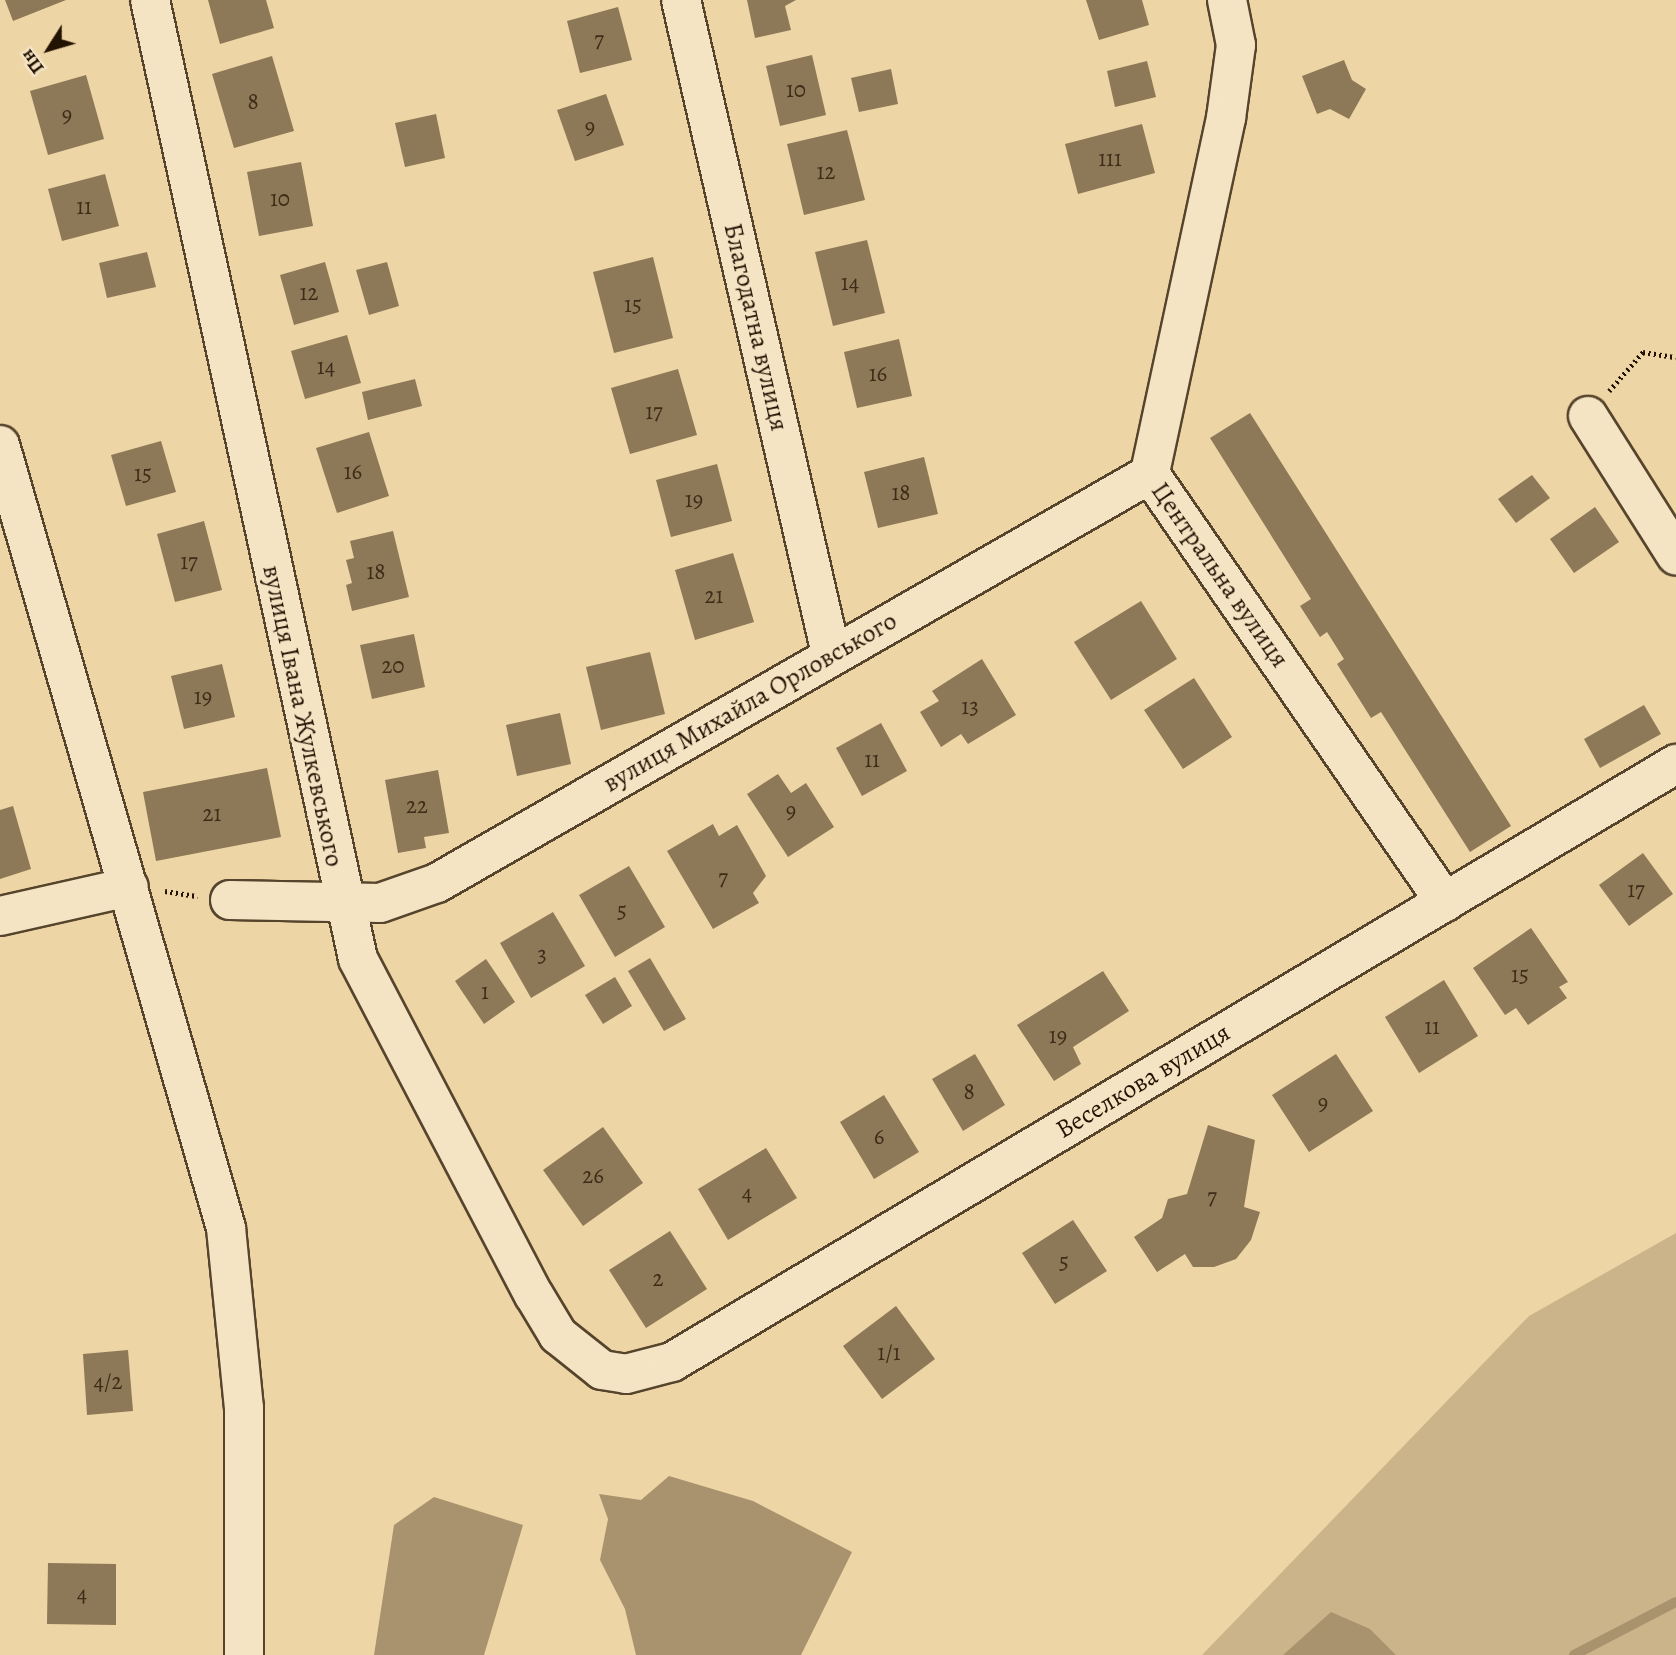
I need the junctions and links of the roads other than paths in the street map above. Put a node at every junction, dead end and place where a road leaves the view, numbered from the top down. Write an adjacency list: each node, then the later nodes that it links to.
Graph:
1 (150, 0): 13 (street, вулиця Івана Жулкевського)
2 (681, 0): 8 (street, Благодатна вулиця)
3 (1227, 0): 6 (street, Центральна вулиця)
4 (1588, 416): 7 (street)
5 (0, 444): 10 (street)
6 (1150, 474): 8 (street, вулиця Михайла Орловського); 12 (street, Центральна вулиця)
7 (1676, 555)
8 (831, 654): 13 (street, вулиця Михайла Орловського)
9 (1676, 764): 12 (street, Веселкова вулиця)
10 (129, 887): 14 (street); 16 (street)
11 (230, 900): 13 (street, вулиця Михайла Орловського)
12 (1445, 902): 15 (street, Веселкова вулиця)
13 (343, 905): 15 (street, вулиця Івана Жулкевського)
14 (0, 916)
15 (602, 1370)
16 (244, 1655)

